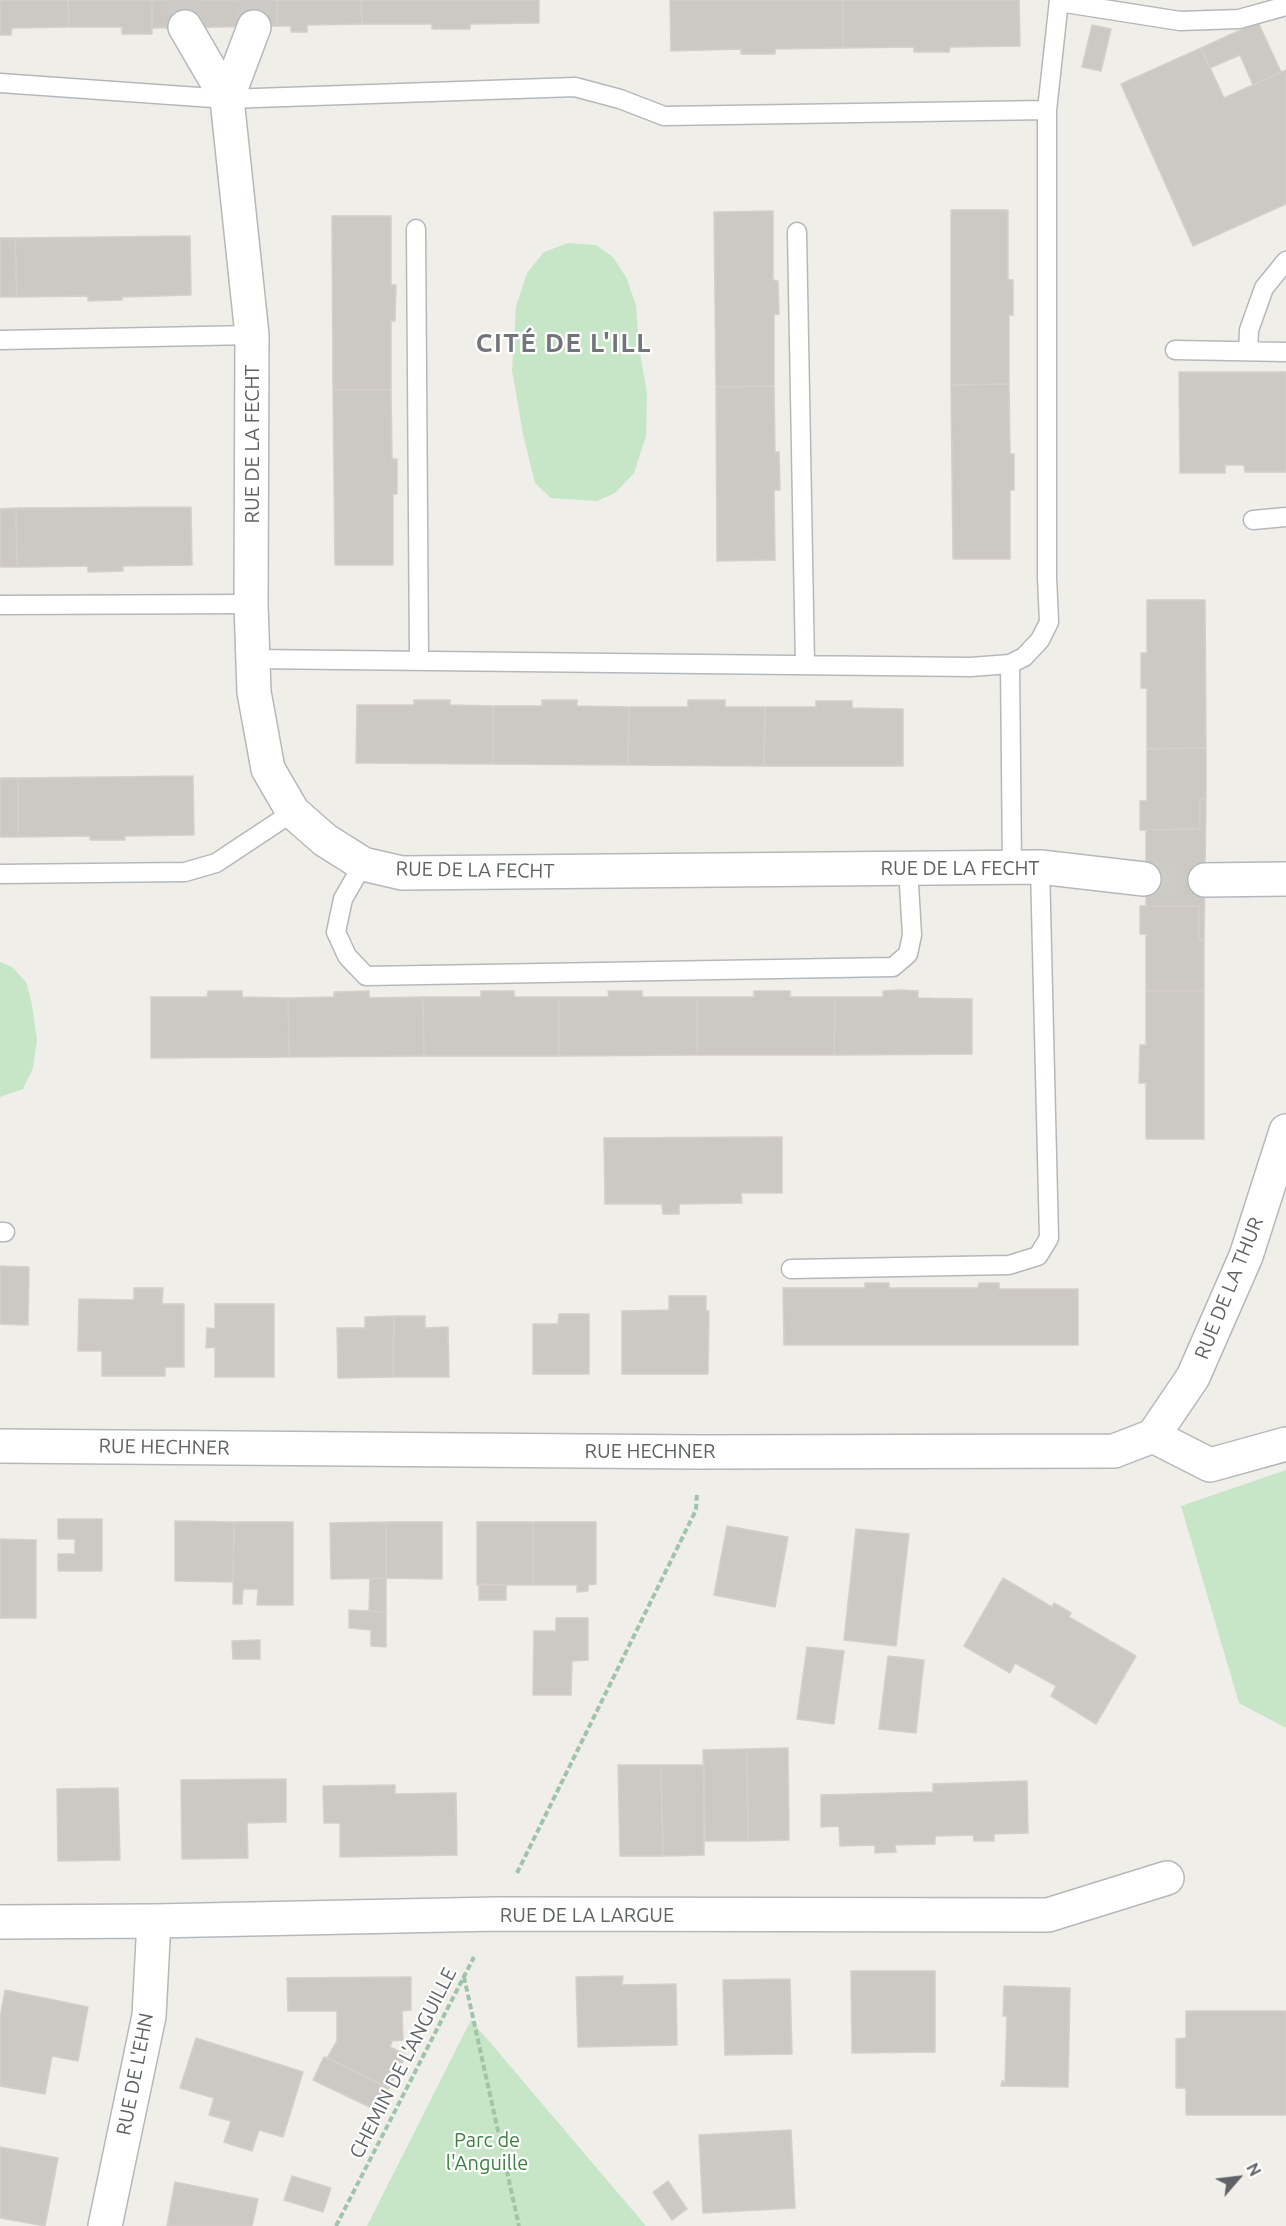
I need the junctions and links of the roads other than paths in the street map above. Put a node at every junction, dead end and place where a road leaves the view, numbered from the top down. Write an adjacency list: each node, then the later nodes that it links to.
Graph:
1 (1059, 1): 2 (lane); 7 (lane)
2 (1286, 6)
3 (185, 27): 6 (street, RUE DE LA FECHT)
4 (254, 27): 6 (street, RUE DE LA FECHT)
5 (0, 82): 6 (lane)
6 (227, 99): 7 (lane); 11 (street, RUE DE LA FECHT)
7 (1047, 110): 22 (lane)
8 (416, 229): 21 (lane)
9 (796, 232): 23 (lane)
10 (1286, 261): 14 (lane)
11 (252, 335): 12 (lane); 18 (street, RUE DE LA FECHT)
12 (0, 340)
13 (1175, 350): 14 (lane)
14 (1248, 351): 15 (lane)
15 (1286, 352)
16 (1286, 517): 17 (lane)
17 (1253, 520)
18 (251, 604): 19 (lane); 20 (street, RUE DE LA FECHT)
19 (0, 605)
20 (252, 659): 21 (lane); 24 (street, RUE DE LA FECHT)
21 (419, 661): 23 (lane)
22 (1010, 664): 23 (lane); 26 (lane)
23 (805, 665)
24 (293, 812): 25 (street, RUE DE LA FECHT); 28 (lane)
25 (363, 864): 27 (street, RUE DE LA FECHT); 27 (lane)
26 (1026, 867): 27 (street, RUE DE LA FECHT); 29 (street, RUE DE LA FECHT); 33 (lane)
27 (908, 868)
28 (0, 874)
29 (1144, 879)
30 (1286, 879): 31 (street)
31 (1205, 880)
32 (1286, 1131): 34 (street, RUE DE LA THUR)
33 (791, 1269)
34 (1153, 1436): 35 (street); 36 (street, RUE HECHNER)
35 (1286, 1444)
36 (0, 1446)
37 (1167, 1878): 38 (street, RUE DE LA LARGUE)
38 (154, 1921): 39 (street, RUE DE LA LARGUE); 40 (street, RUE DE L'EHN)
39 (0, 1922)
40 (105, 2226)

